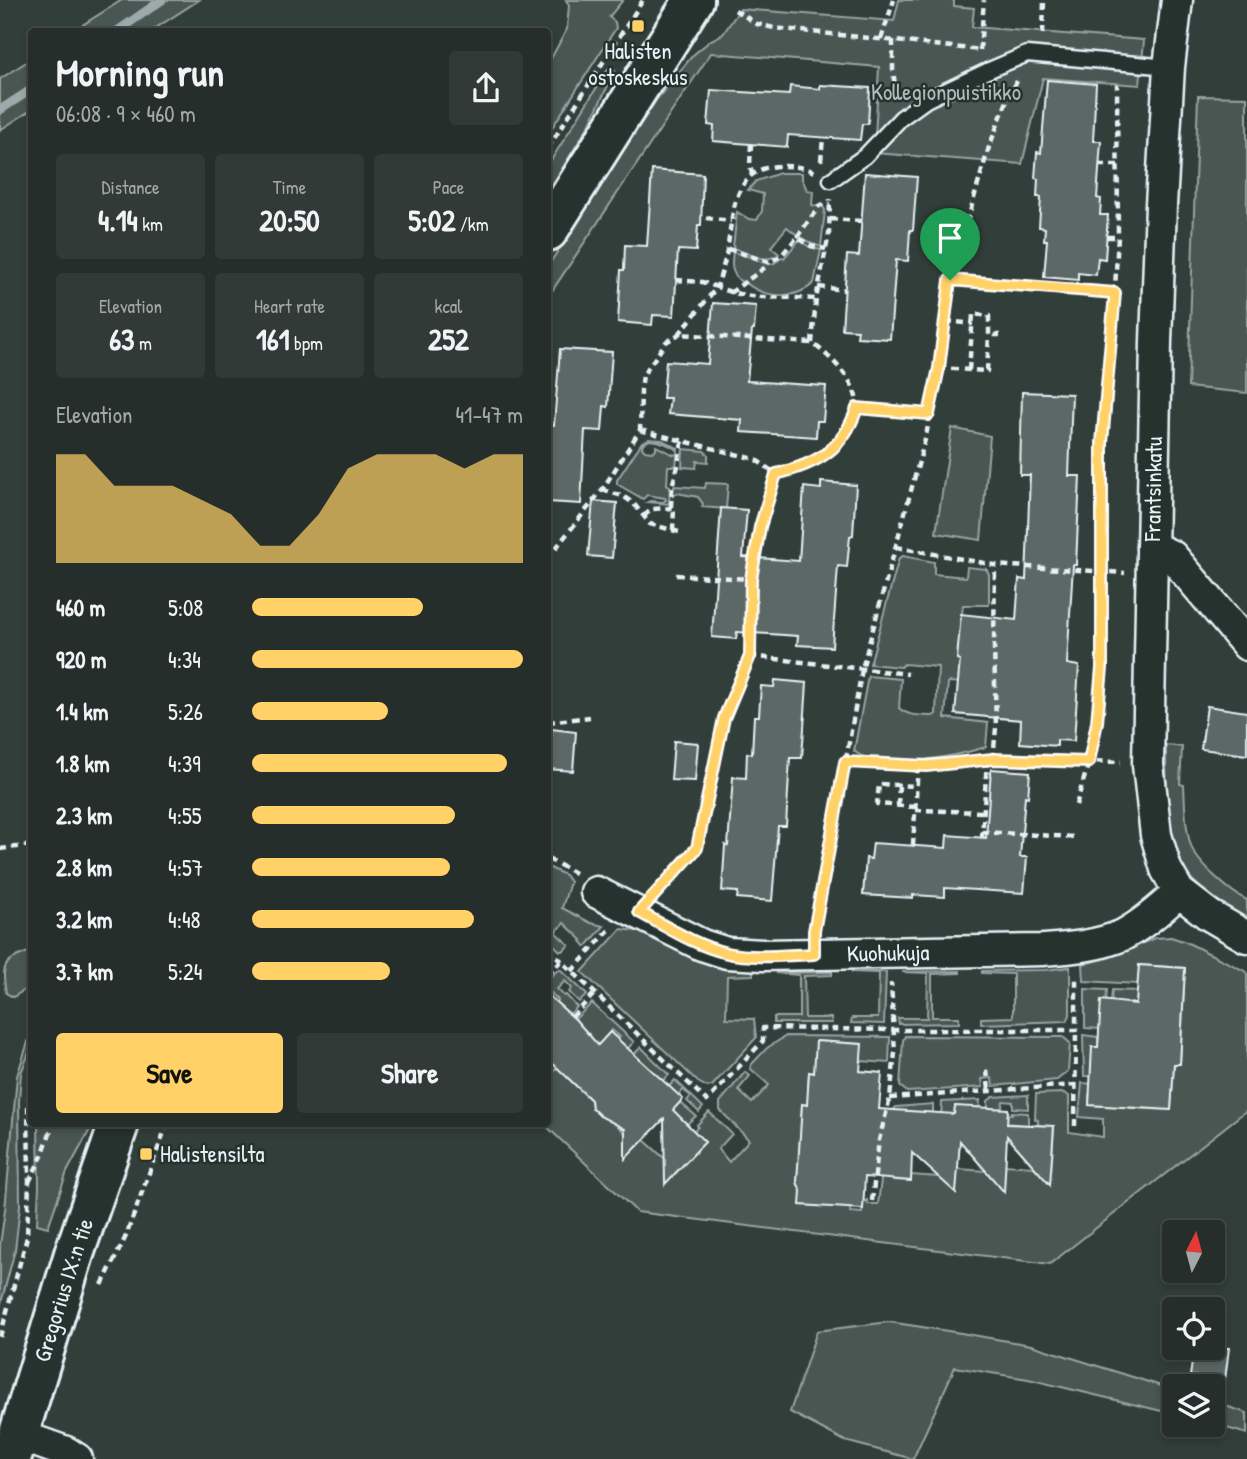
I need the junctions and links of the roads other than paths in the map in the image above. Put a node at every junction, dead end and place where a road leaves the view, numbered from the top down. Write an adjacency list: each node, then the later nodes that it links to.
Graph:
1 (694, 0): 5 (street)
2 (1177, 0): 3 (street, Frantsinkatu)
3 (1169, 67): 4 (lane); 6 (street, Frantsinkatu)
4 (831, 180)
5 (551, 226)
6 (1152, 547): 7 (street); 9 (street, Frantsinkatu)
7 (1247, 645)
8 (596, 892): 9 (street, Kuohukuja)
9 (1179, 892): 10 (street, Frantsinkatu)
10 (1247, 937)
11 (118, 1127): 12 (street, Gregorius IX:n tie)
12 (14, 1447): 13 (street)
13 (77, 1459)

